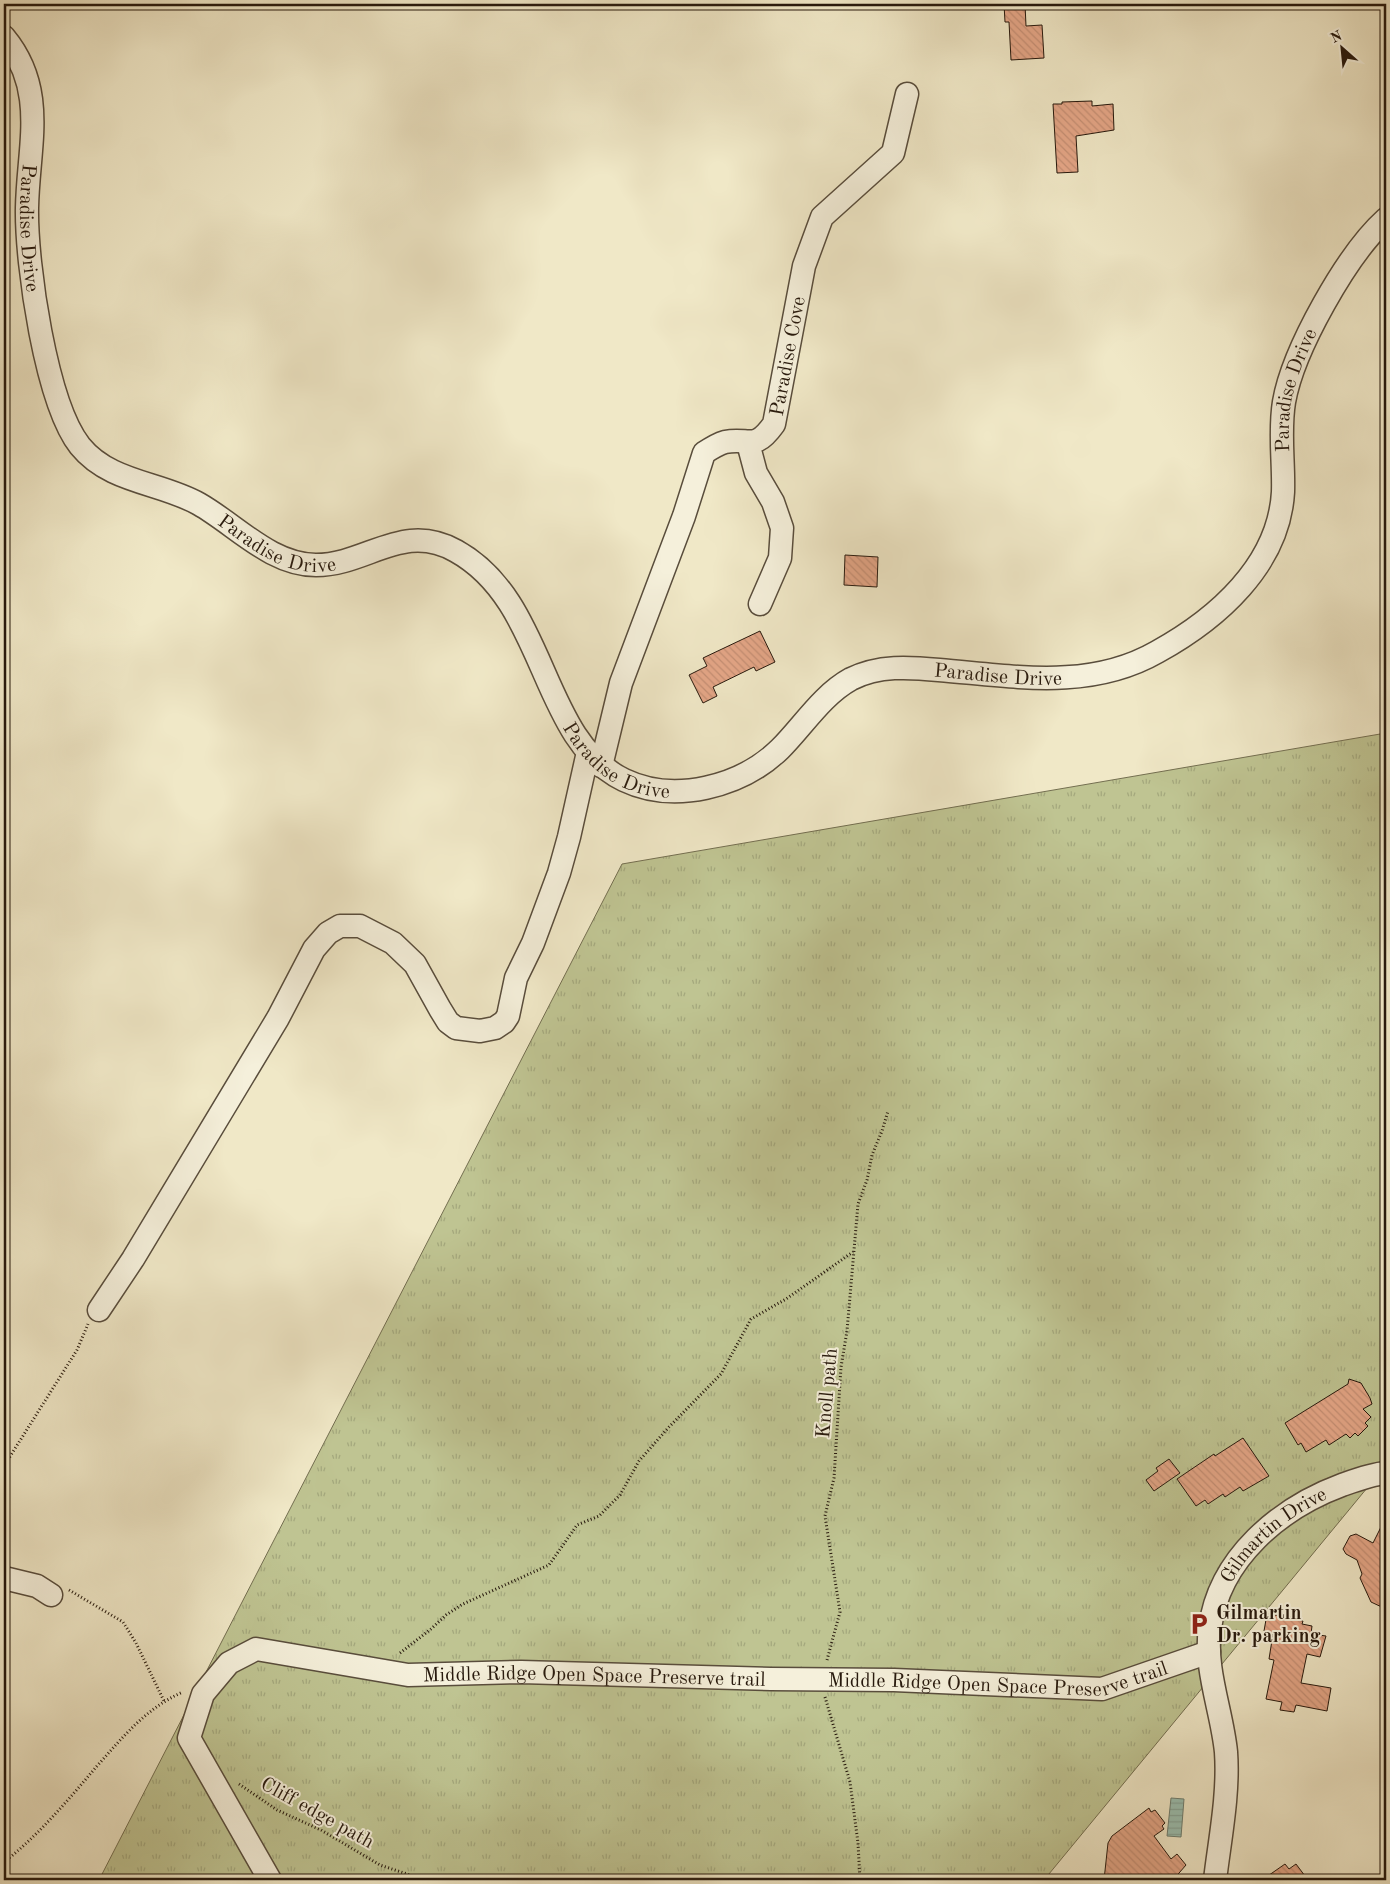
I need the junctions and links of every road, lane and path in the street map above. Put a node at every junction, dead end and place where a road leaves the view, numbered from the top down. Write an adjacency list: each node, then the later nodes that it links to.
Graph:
1 (4, 37): 6 (street, Paradise Drive)
2 (907, 94): 4 (street, Paradise Cove)
3 (1386, 219): 6 (street, Paradise Drive)
4 (748, 443): 5 (street); 6 (street, Paradise Cove)
5 (760, 604)
6 (594, 759): 9 (street, Paradise Cove)
7 (888, 1111): 8 (path, Knoll path)
8 (853, 1251): 15 (path); 16 (path, Knoll path)
9 (99, 1310): 10 (path)
10 (4, 1466)
11 (1386, 1473): 14 (street, Gilmartin Drive)
12 (4, 1578): 13 (street)
13 (57, 1591): 18 (path)
14 (1208, 1652): 16 (street, Middle Ridge Open Space Preserve trail); 24 (street, Gilmartin Drive)
15 (377, 1670): 16 (street, Middle Ridge Open Space Preserve trail); 21 (street, Middle Ridge Open Space Preserve trail)
16 (821, 1680): 23 (path)
17 (191, 1689): 18 (path)
18 (164, 1701): 20 (path)
19 (232, 1780): 22 (path, Cliff edge path)
20 (4, 1862)
21 (270, 1880)
22 (425, 1880)
23 (860, 1880)
24 (1215, 1880)

